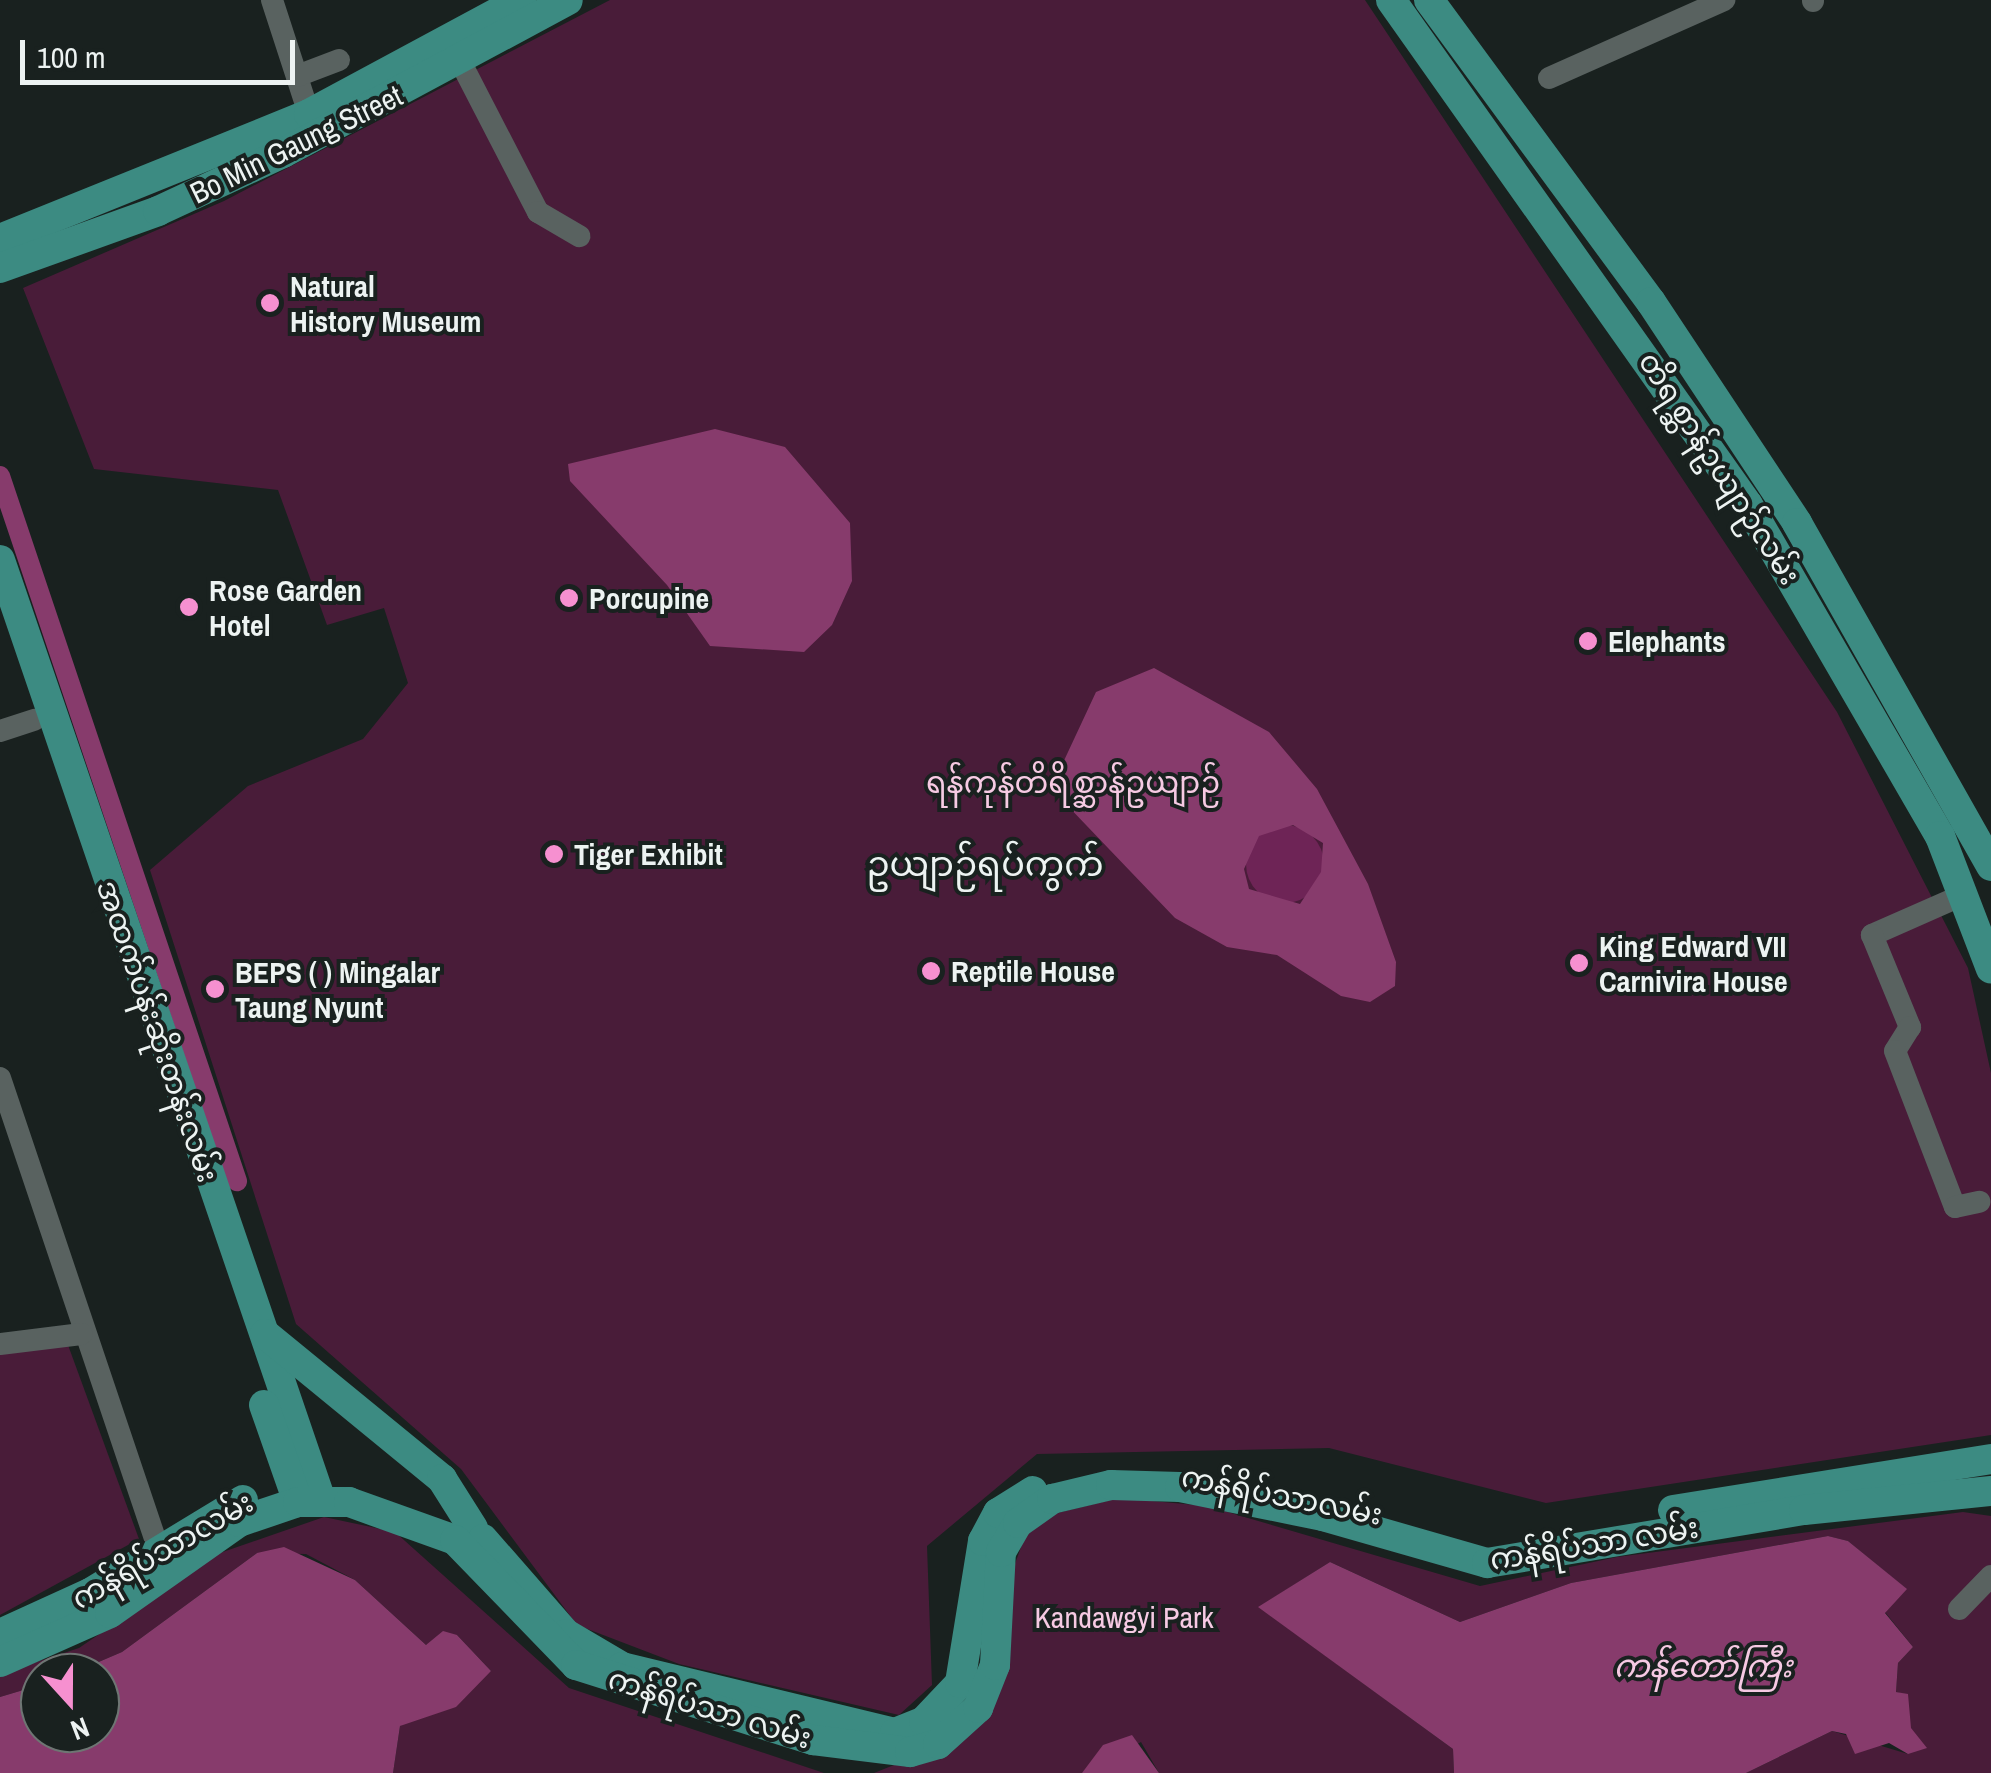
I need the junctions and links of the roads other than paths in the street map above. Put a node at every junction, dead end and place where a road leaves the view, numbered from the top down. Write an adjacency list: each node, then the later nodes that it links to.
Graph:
1 (272, 0): 9 (street)
2 (521, 0): 11 (main road)
3 (568, 0): 8 (main road, Bo Min Gaung Street)
4 (1391, 0): 19 (main road, တိရစ္ဆာန်ဥယျာဉ်လမ်း)
5 (1429, 0): 18 (main road, တိရစ္ဆာန်ဥယျာဉ်လမ်း)
6 (1724, 0): 10 (street)
7 (339, 60): 9 (street)
8 (460, 62): 11 (main road, Bo Min Gaung Street); 12 (street)
9 (296, 76): 11 (street)
10 (1549, 78)
11 (323, 116): 13 (main road, Bo Min Gaung Street)
12 (579, 236)
13 (4, 257)
14 (0, 560): 16 (main road, အထက်ပန်းဆိုးတန်းလမ်း)
15 (0, 620): 16 (main road, အထက်ပန်းဆိုးတန်းလမ်း)
16 (43, 717): 17 (street); 23 (main road, အထက်ပန်းဆိုးတန်းလမ်း)
17 (0, 731)
18 (1991, 866)
19 (1965, 894): 20 (main road, တိရစ္ဆာန်ဥယျာဉ်လမ်း); 22 (street)
20 (1991, 969)
21 (0, 1078): 25 (street)
22 (1979, 1202)
23 (223, 1251): 24 (main road, အထက်ပန်းဆိုးတန်းလမ်း); 29 (main road, အထက်ပန်းဆိုးတန်းလမ်း)
24 (258, 1328): 29 (main road, အထက်ပန်းဆိုးတန်းလမ်း); 31 (main road)
25 (80, 1334): 26 (street); 32 (street)
26 (0, 1344)
27 (1991, 1459): 30 (main road, ကန်ရိပ်သာလမ်း)
28 (1991, 1491): 30 (main road, ကန်ရိပ်သာ လမ်း)
29 (306, 1493): 31 (main road, ကန်ရိပ်သာလမ်း); 32 (main road, ကန်ရိပ်သာလမ်း); 34 (main road, ကန်ရိပ်သာ လမ်း); 37 (main road)
30 (1375, 1522): 34 (main road, ကန်ရိပ်သာ လမ်း)
31 (472, 1528): 34 (main road, ကန်ရိပ်သာလမ်း)
32 (159, 1550): 36 (main road, ကန်ရိပ်သာလမ်း)
33 (1991, 1576): 35 (street)
34 (509, 1578)
35 (1959, 1608)
36 (0, 1634)
37 (0, 1662)

